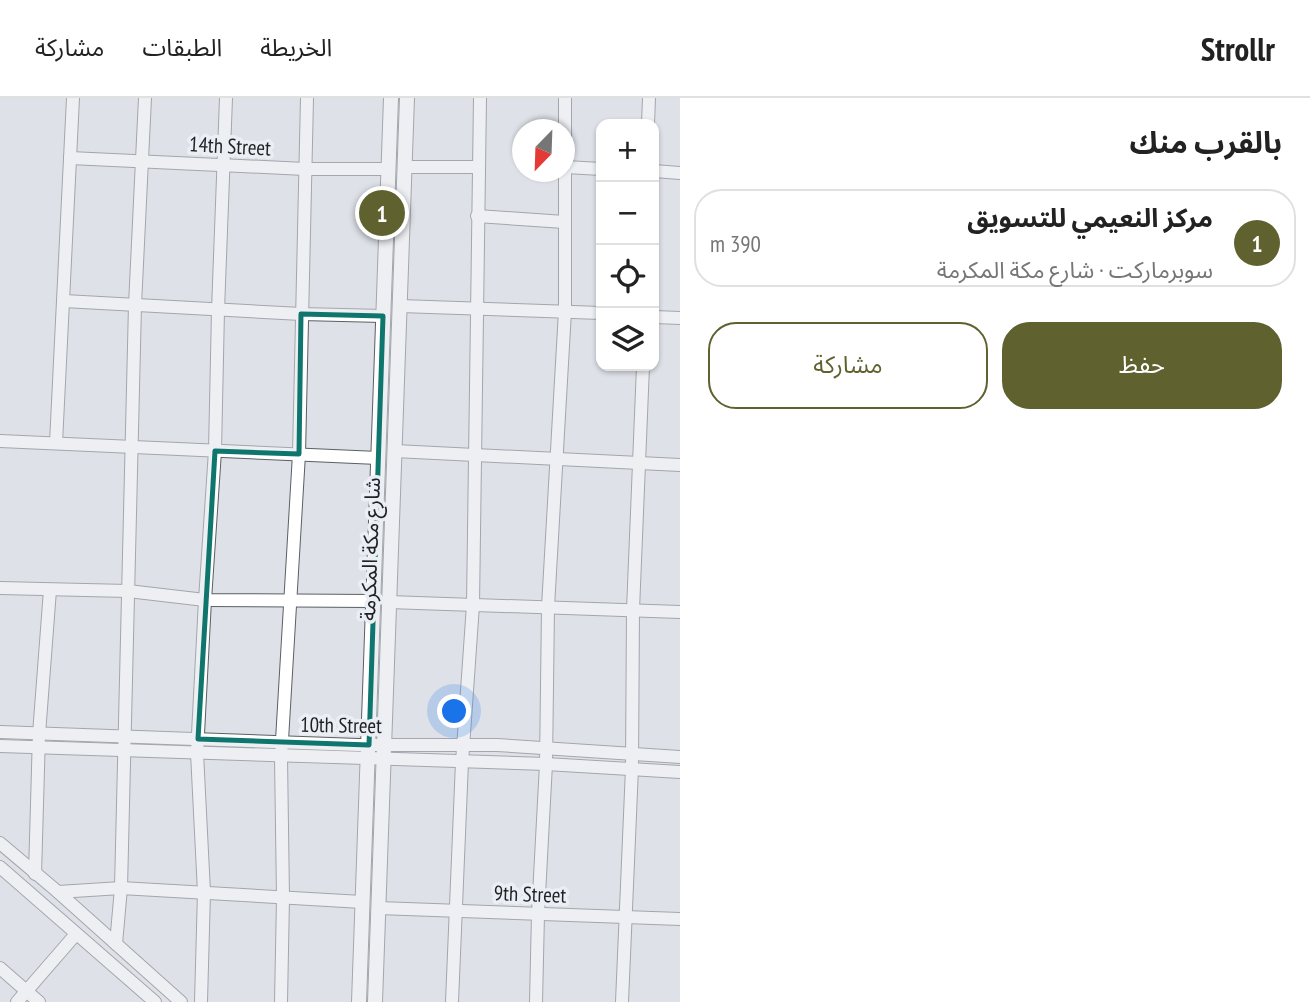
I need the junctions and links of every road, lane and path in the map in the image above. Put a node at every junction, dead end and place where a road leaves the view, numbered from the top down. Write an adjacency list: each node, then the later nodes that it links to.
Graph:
1 (73, 98): 12 (street)
2 (145, 98): 13 (street)
3 (226, 98): 14 (street)
4 (307, 98): 18 (street)
5 (391, 98): 19 (main road, شارع مكة المكرمة)
6 (407, 98): 15 (main road, شارع مكة المكرمة)
7 (480, 98): 16 (street)
8 (565, 98): 10 (street)
9 (649, 98): 11 (street)
10 (565, 119)
11 (648, 119)
12 (70, 158): 13 (street, 14th Street); 26 (street)
13 (142, 161): 14 (street, 14th Street); 27 (street)
14 (223, 165): 18 (street, 14th Street); 30 (street)
15 (404, 167): 16 (street); 28 (main road, شارع مكة المكرمة)
16 (478, 167): 24 (street)
17 (575, 168): 20 (street)
18 (305, 169): 19 (street, 14th Street); 33 (street)
19 (388, 169): 34 (main road, شارع مكة المكرمة)
20 (596, 169)
21 (659, 171): 22 (street)
22 (680, 173)
23 (565, 182): 25 (street)
24 (477, 216): 25 (street); 29 (street)
25 (564, 222): 31 (street)
26 (64, 301): 27 (street); 39 (street)
27 (135, 305): 30 (street); 40 (street)
28 (400, 306): 29 (street); 42 (main road, شارع مكة المكرمة)
29 (478, 308): 31 (street); 44 (street)
30 (218, 310): 33 (street); 41 (street)
31 (565, 311): 32 (street); 46 (street)
32 (596, 313)
33 (301, 314): 34 (street); 43 (street)
34 (383, 316): 45 (main road, شارع مكة المكرمة)
35 (659, 317): 36 (street)
36 (680, 318)
37 (643, 371): 47 (street)
38 (0, 441): 39 (street)
39 (56, 443): 40 (street)
40 (132, 447): 41 (street); 51 (street)
41 (215, 451): 43 (street); 52 (street)
42 (395, 451): 44 (street); 55 (main road, شارع مكة المكرمة)
43 (299, 454): 45 (street); 54 (street)
44 (473, 454): 46 (street); 56 (street)
45 (378, 458): 53 (main road, شارع مكة المكرمة)
46 (558, 459): 47 (street); 57 (street)
47 (639, 463): 48 (street); 58 (street)
48 (680, 465)
49 (0, 588): 50 (street)
50 (50, 590): 51 (street); 61 (street)
51 (128, 591): 52 (street); 62 (street)
52 (205, 600): 54 (street); 63 (street)
53 (373, 601): 54 (street); 70 (main road, شارع مكة المكرمة)
54 (291, 602): 64 (street)
55 (389, 602): 56 (street); 71 (main road, شارع مكة المكرمة)
56 (473, 605): 57 (street); 65 (street)
57 (548, 607): 58 (street); 68 (street)
58 (634, 610): 59 (street); 73 (street)
59 (680, 612)
60 (0, 732): 61 (street, 10th Street)
61 (39, 734): 62 (street, 10th Street); 67 (street)
62 (125, 737): 63 (street, 10th Street); 69 (street)
63 (198, 739): 64 (street, 10th Street); 72 (street)
64 (282, 743): 70 (street, 10th Street); 74 (street)
65 (463, 745): 68 (street, 10th Street); 71 (street, 10th Street); 76 (street)
66 (0, 746): 67 (street, 10th Street)
67 (38, 747): 69 (street, 10th Street); 82 (street)
68 (546, 748): 73 (street, 10th Street); 77 (street)
69 (124, 751): 72 (street, 10th Street); 83 (street)
70 (369, 752): 71 (street, 10th Street); 74 (street, 10th Street); 87 (main road, شارع مكة المكرمة)
71 (385, 752): 76 (street, 10th Street); 88 (main road, شارع مكة المكرمة)
72 (197, 753): 74 (street, 10th Street); 85 (street)
73 (632, 754): 75 (street, 10th Street); 78 (street)
74 (281, 757): 86 (street)
75 (680, 757)
76 (462, 762): 77 (street, 10th Street); 89 (street)
77 (546, 764): 78 (street, 10th Street); 90 (street)
78 (632, 768): 79 (street, 10th Street); 91 (street)
79 (680, 772)
80 (0, 843): 82 (street)
81 (0, 867): 93 (street)
82 (35, 874): 84 (street)
83 (121, 888): 84 (street); 85 (street); 94 (street)
84 (58, 892): 94 (street)
85 (204, 892): 86 (street); 101 (street)
86 (283, 898): 87 (street); 102 (street)
87 (362, 902): 103 (main road, شارع مكة المكرمة)
88 (378, 908): 89 (street, 9th Street); 104 (main road, شارع مكة المكرمة)
89 (456, 911): 90 (street, 9th Street); 105 (street)
90 (538, 914): 91 (street, 9th Street); 106 (street)
91 (624, 917): 92 (street, 9th Street); 107 (street)
92 (680, 919)
93 (76, 934): 96 (street); 99 (street)
94 (116, 944): 100 (street)
95 (0, 968): 96 (street)
96 (26, 991): 97 (street); 98 (street)
97 (16, 1002)
98 (39, 1002)
99 (155, 1002)
100 (181, 1002)
101 (201, 1002)
102 (281, 1002)
103 (359, 1002)
104 (375, 1002)
105 (452, 1002)
106 (536, 1002)
107 (622, 1002)

